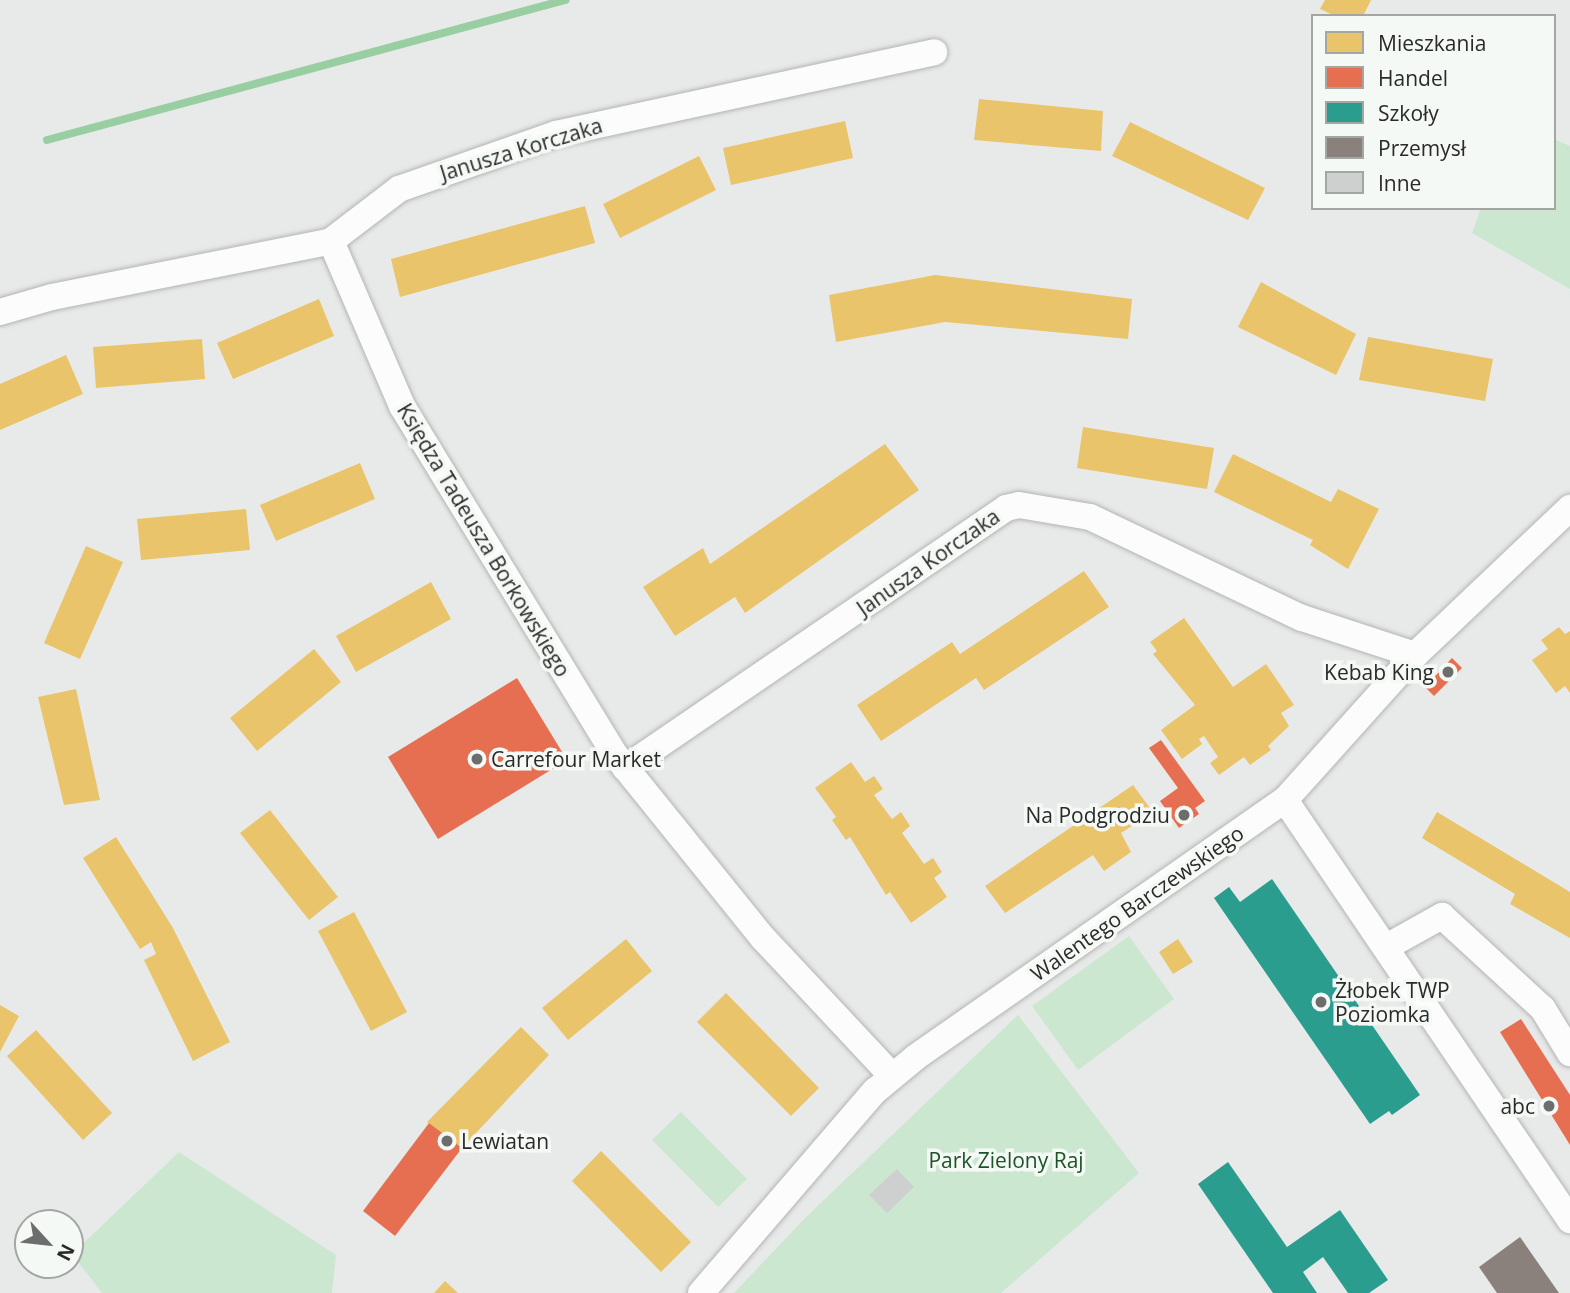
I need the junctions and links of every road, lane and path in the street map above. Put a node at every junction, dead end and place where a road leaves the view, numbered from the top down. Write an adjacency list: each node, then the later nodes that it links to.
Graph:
1 (933, 52): 2 (street, Janusza Korczaka)
2 (331, 241): 3 (street); 6 (street, Księdza Tadeusza Borkowskiego)
3 (0, 312)
4 (1570, 508): 5 (street, Walentego Barczewskiego)
5 (1415, 654): 6 (street, Janusza Korczaka); 7 (street, Walentego Barczewskiego)
6 (625, 768): 10 (street, Księdza Tadeusza Borkowskiego)
7 (1285, 800): 8 (street); 10 (street, Walentego Barczewskiego)
8 (1388, 946): 9 (street); 11 (street)
9 (1570, 1053)
10 (892, 1076): 12 (street, Walentego Barczewskiego)
11 (1570, 1220)
12 (701, 1293)

